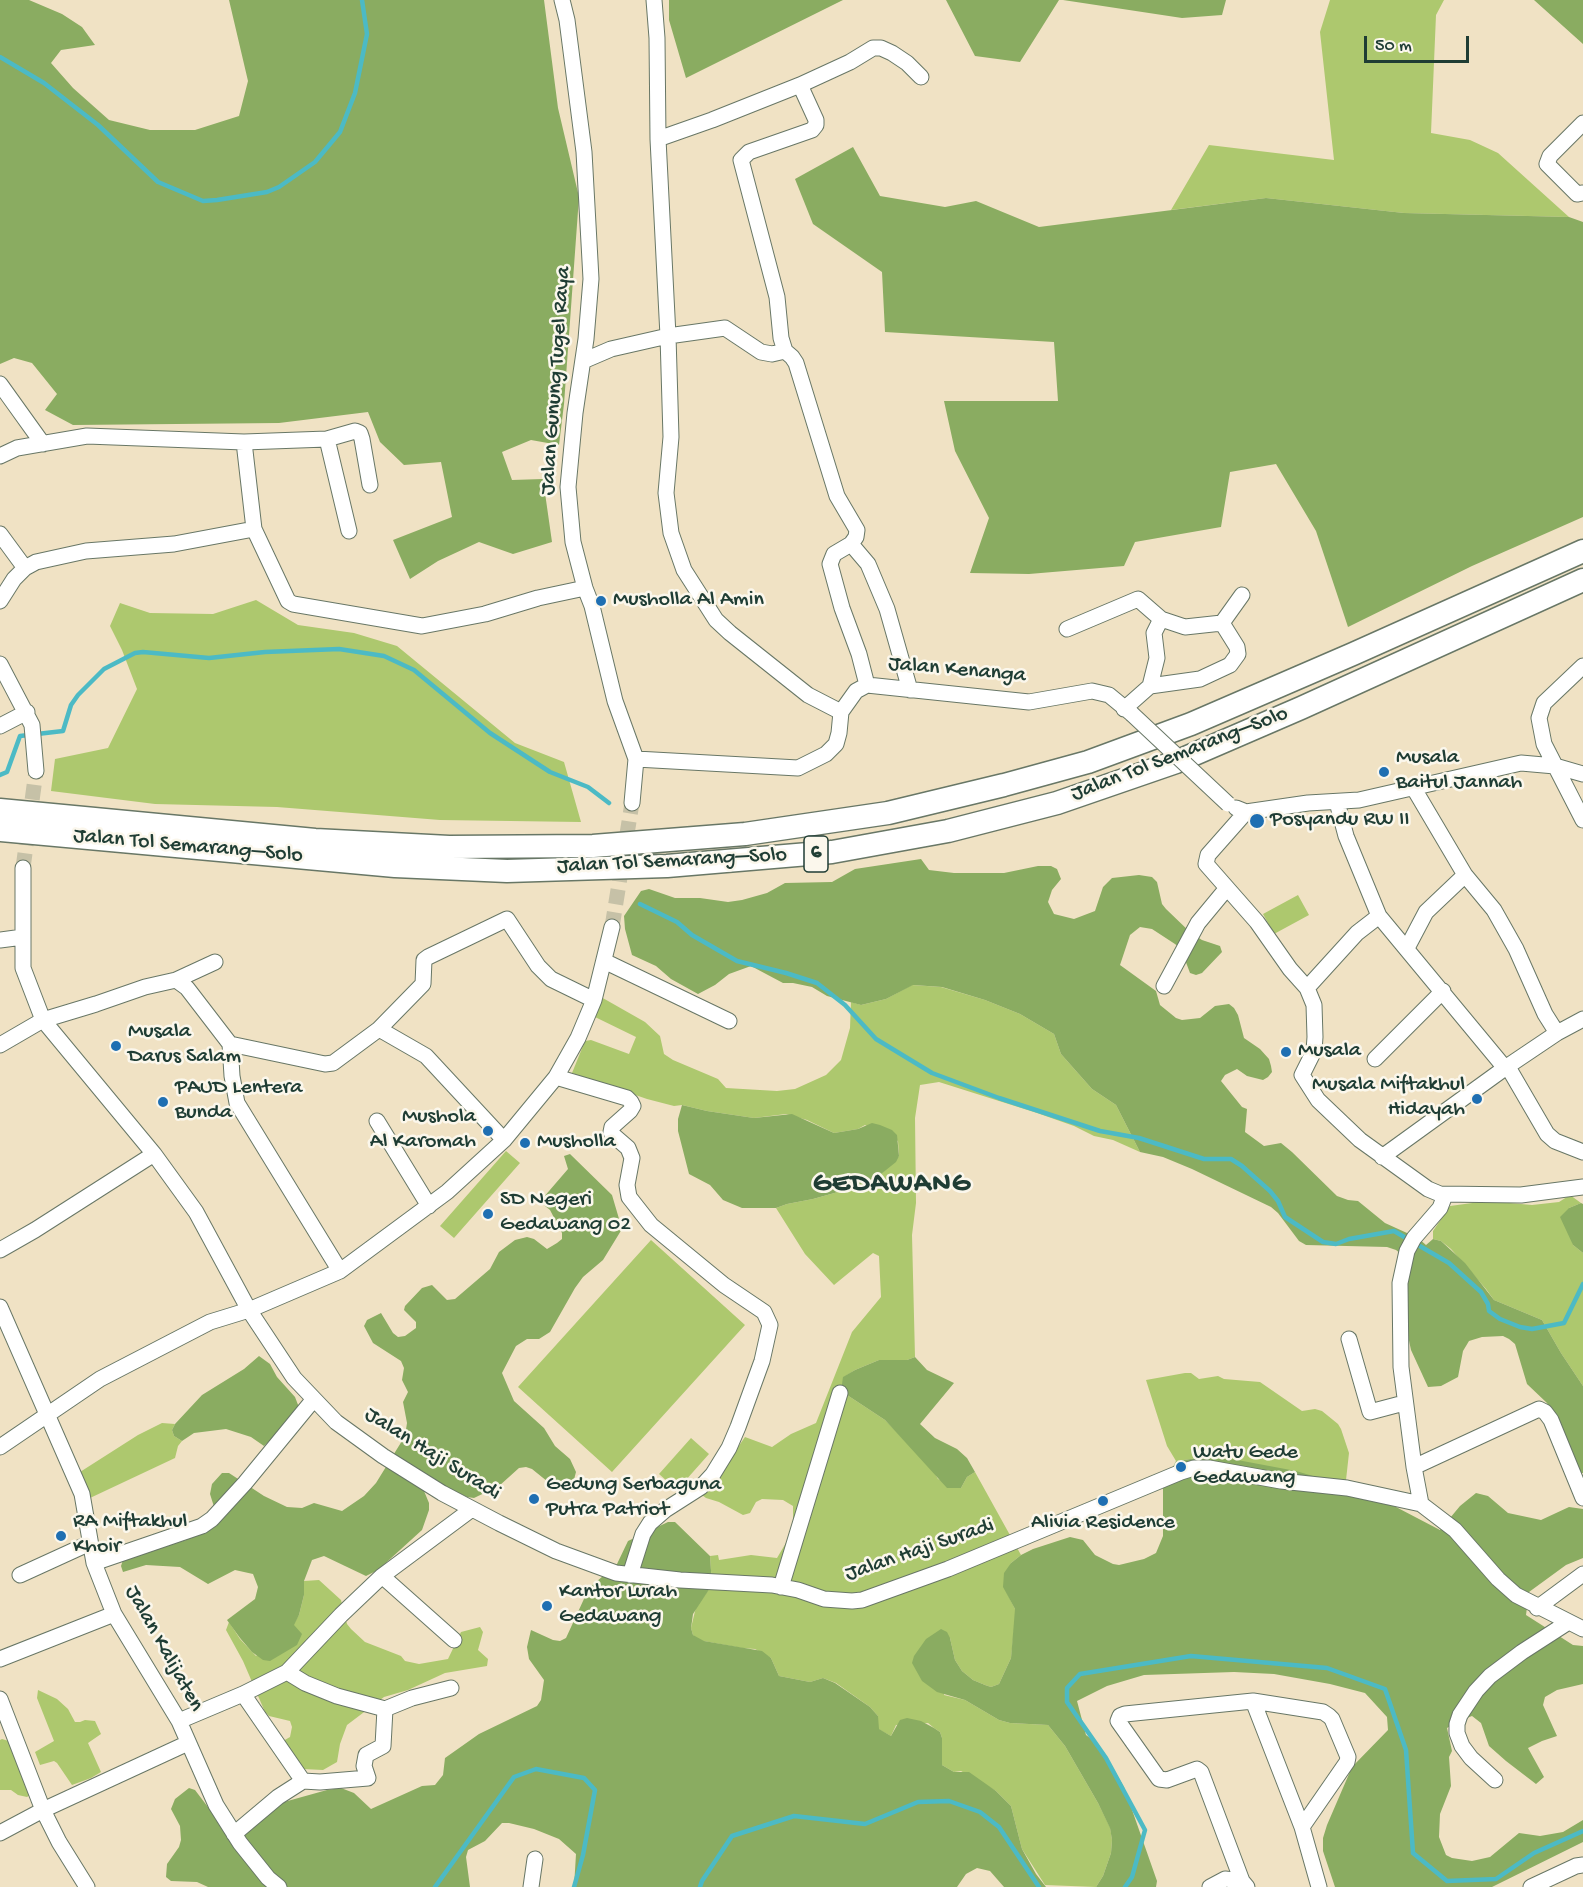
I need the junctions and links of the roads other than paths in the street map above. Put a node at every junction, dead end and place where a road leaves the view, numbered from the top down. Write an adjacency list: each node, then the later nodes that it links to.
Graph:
1 (562, 0): 10 (street, Jalan Gunung Tugel Raya)
2 (654, 0): 6 (street)
3 (921, 77): 4 (street)
4 (800, 85): 6 (street); 9 (street)
5 (1583, 123): 7 (street)
6 (658, 139): 8 (street)
7 (1583, 193)
8 (668, 336): 9 (street); 10 (street); 35 (street)
9 (785, 351): 20 (street)
10 (583, 361): 24 (street, Jalan Gunung Tugel Raya)
11 (0, 384): 14 (street)
12 (327, 439): 13 (street); 16 (street); 18 (street)
13 (244, 442): 14 (street); 17 (street)
14 (43, 444): 15 (street)
15 (0, 456)
16 (370, 485)
17 (254, 529): 22 (street); 24 (street)
18 (349, 531)
19 (0, 534): 22 (street)
20 (851, 544): 32 (street); 34 (street)
21 (1583, 551): 46 (highway, Jalan Tol Semarang–Solo / 6)
22 (25, 568): 26 (street)
23 (1583, 579): 49 (highway, Jalan Tol Semarang–Solo / 6)
24 (585, 588): 39 (street, Jalan Gunung Tugel Raya)
25 (1242, 595): 28 (street)
26 (0, 601)
27 (1161, 619): 28 (street); 29 (street); 33 (street)
28 (1222, 623): 33 (street)
29 (1067, 629)
30 (0, 664): 37 (street)
31 (1583, 666): 40 (street)
32 (867, 685): 34 (street, Jalan Kenanga); 35 (street, Jalan Kenanga)
33 (1150, 686): 36 (street)
34 (910, 690): 36 (street, Jalan Kenanga)
35 (841, 712): 39 (street)
36 (1128, 712): 47 (street, Jalan Kenanga, bridge)
37 (29, 718): 38 (street); 41 (street)
38 (0, 726)
39 (636, 759): 45 (street)
40 (1555, 766): 42 (street); 43 (street); 48 (street)
41 (36, 771)
42 (1583, 774)
43 (1413, 787): 44 (street); 51 (street)
44 (1337, 802): 47 (street); 53 (street)
45 (632, 803)
46 (0, 810)
47 (1246, 812): 52 (street)
48 (1583, 820)
49 (0, 830)
50 (23, 868): 55 (street, Jalan Haji Suradi)
51 (1465, 875): 57 (street); 69 (street)
52 (1227, 888): 61 (street); 62 (street)
53 (1379, 916): 57 (street); 62 (street)
54 (612, 927): 58 (street)
55 (23, 937): 56 (street); 66 (street, Jalan Haji Suradi)
56 (0, 940)
57 (1407, 948): 63 (street)
58 (604, 961): 64 (street); 67 (street)
59 (215, 962): 60 (street)
60 (176, 980): 66 (street); 70 (street)
61 (1164, 986)
62 (1307, 988): 79 (street)
63 (1443, 991): 72 (street); 73 (street)
64 (594, 1000): 68 (street); 74 (street)
65 (1583, 1019): 69 (street)
66 (43, 1020): 71 (street); 78 (street, Jalan Haji Suradi)
67 (729, 1021)
68 (380, 1029): 70 (street); 76 (street)
69 (1557, 1033): 73 (street)
70 (230, 1044): 84 (street)
71 (0, 1045)
72 (1375, 1059)
73 (1507, 1067): 77 (street); 79 (street)
74 (556, 1077): 76 (street); 101 (street)
75 (377, 1121): 82 (street)
76 (504, 1140): 82 (street)
77 (1583, 1152)
78 (154, 1154): 83 (street); 86 (street, Jalan Haji Suradi)
79 (1382, 1158): 81 (street)
80 (1583, 1187): 81 (street)
81 (1445, 1195): 90 (street)
82 (429, 1206): 84 (street)
83 (0, 1250)
84 (340, 1270): 86 (street)
85 (0, 1307): 91 (street, Jalan Kalijaten)
86 (249, 1310): 89 (street, Jalan Haji Suradi); 91 (street)
87 (1349, 1339): 90 (street)
88 (840, 1393): 103 (street)
89 (314, 1399): 96 (street, Jalan Haji Suradi); 98 (street)
90 (1404, 1403): 93 (street)
91 (48, 1413): 92 (street); 97 (street, Jalan Kalijaten)
92 (0, 1447)
93 (1414, 1467): 94 (street); 95 (street)
94 (1581, 1488)
95 (1421, 1504): 103 (street, Jalan Haji Suradi); 104 (street, Jalan Haji Suradi)
96 (472, 1509): 101 (street, Jalan Haji Suradi); 102 (street)
97 (90, 1544): 98 (street, Jalan Kalijaten); 100 (street)
98 (94, 1563): 105 (street, Jalan Kalijaten)
99 (1583, 1574): 104 (street)
100 (20, 1575)
101 (630, 1575): 103 (street, Jalan Haji Suradi)
102 (382, 1576): 108 (street); 110 (street)
103 (781, 1587)
104 (1537, 1608): 106 (street, Jalan Haji Suradi)
105 (114, 1614): 109 (street); 116 (street, Jalan Kalijaten)
106 (1567, 1623): 107 (street, Jalan Haji Suradi); 118 (street)
107 (1583, 1629)
108 (454, 1640)
109 (0, 1659)
110 (287, 1672): 112 (street); 115 (street)
111 (451, 1688): 115 (street)
112 (243, 1694): 116 (street); 119 (street)
113 (0, 1699): 120 (street)
114 (1253, 1701): 121 (street); 121 (street); 126 (street)
115 (386, 1709): 119 (street)
116 (179, 1721): 117 (street, Jalan Kalijaten)
117 (188, 1743): 120 (street); 123 (street, Jalan Kalijaten)
118 (1496, 1780)
119 (303, 1781): 123 (street)
120 (43, 1810): 122 (street); 127 (street)
121 (1302, 1827): 131 (street)
122 (0, 1833)
123 (234, 1834): 128 (street, Jalan Kalijaten)
124 (535, 1859): 129 (street)
125 (1583, 1865): 132 (street)
126 (1245, 1884): 130 (street)
127 (87, 1887)
128 (279, 1887)
129 (531, 1887)
130 (1210, 1887)
131 (1319, 1887)
132 (1530, 1887)

